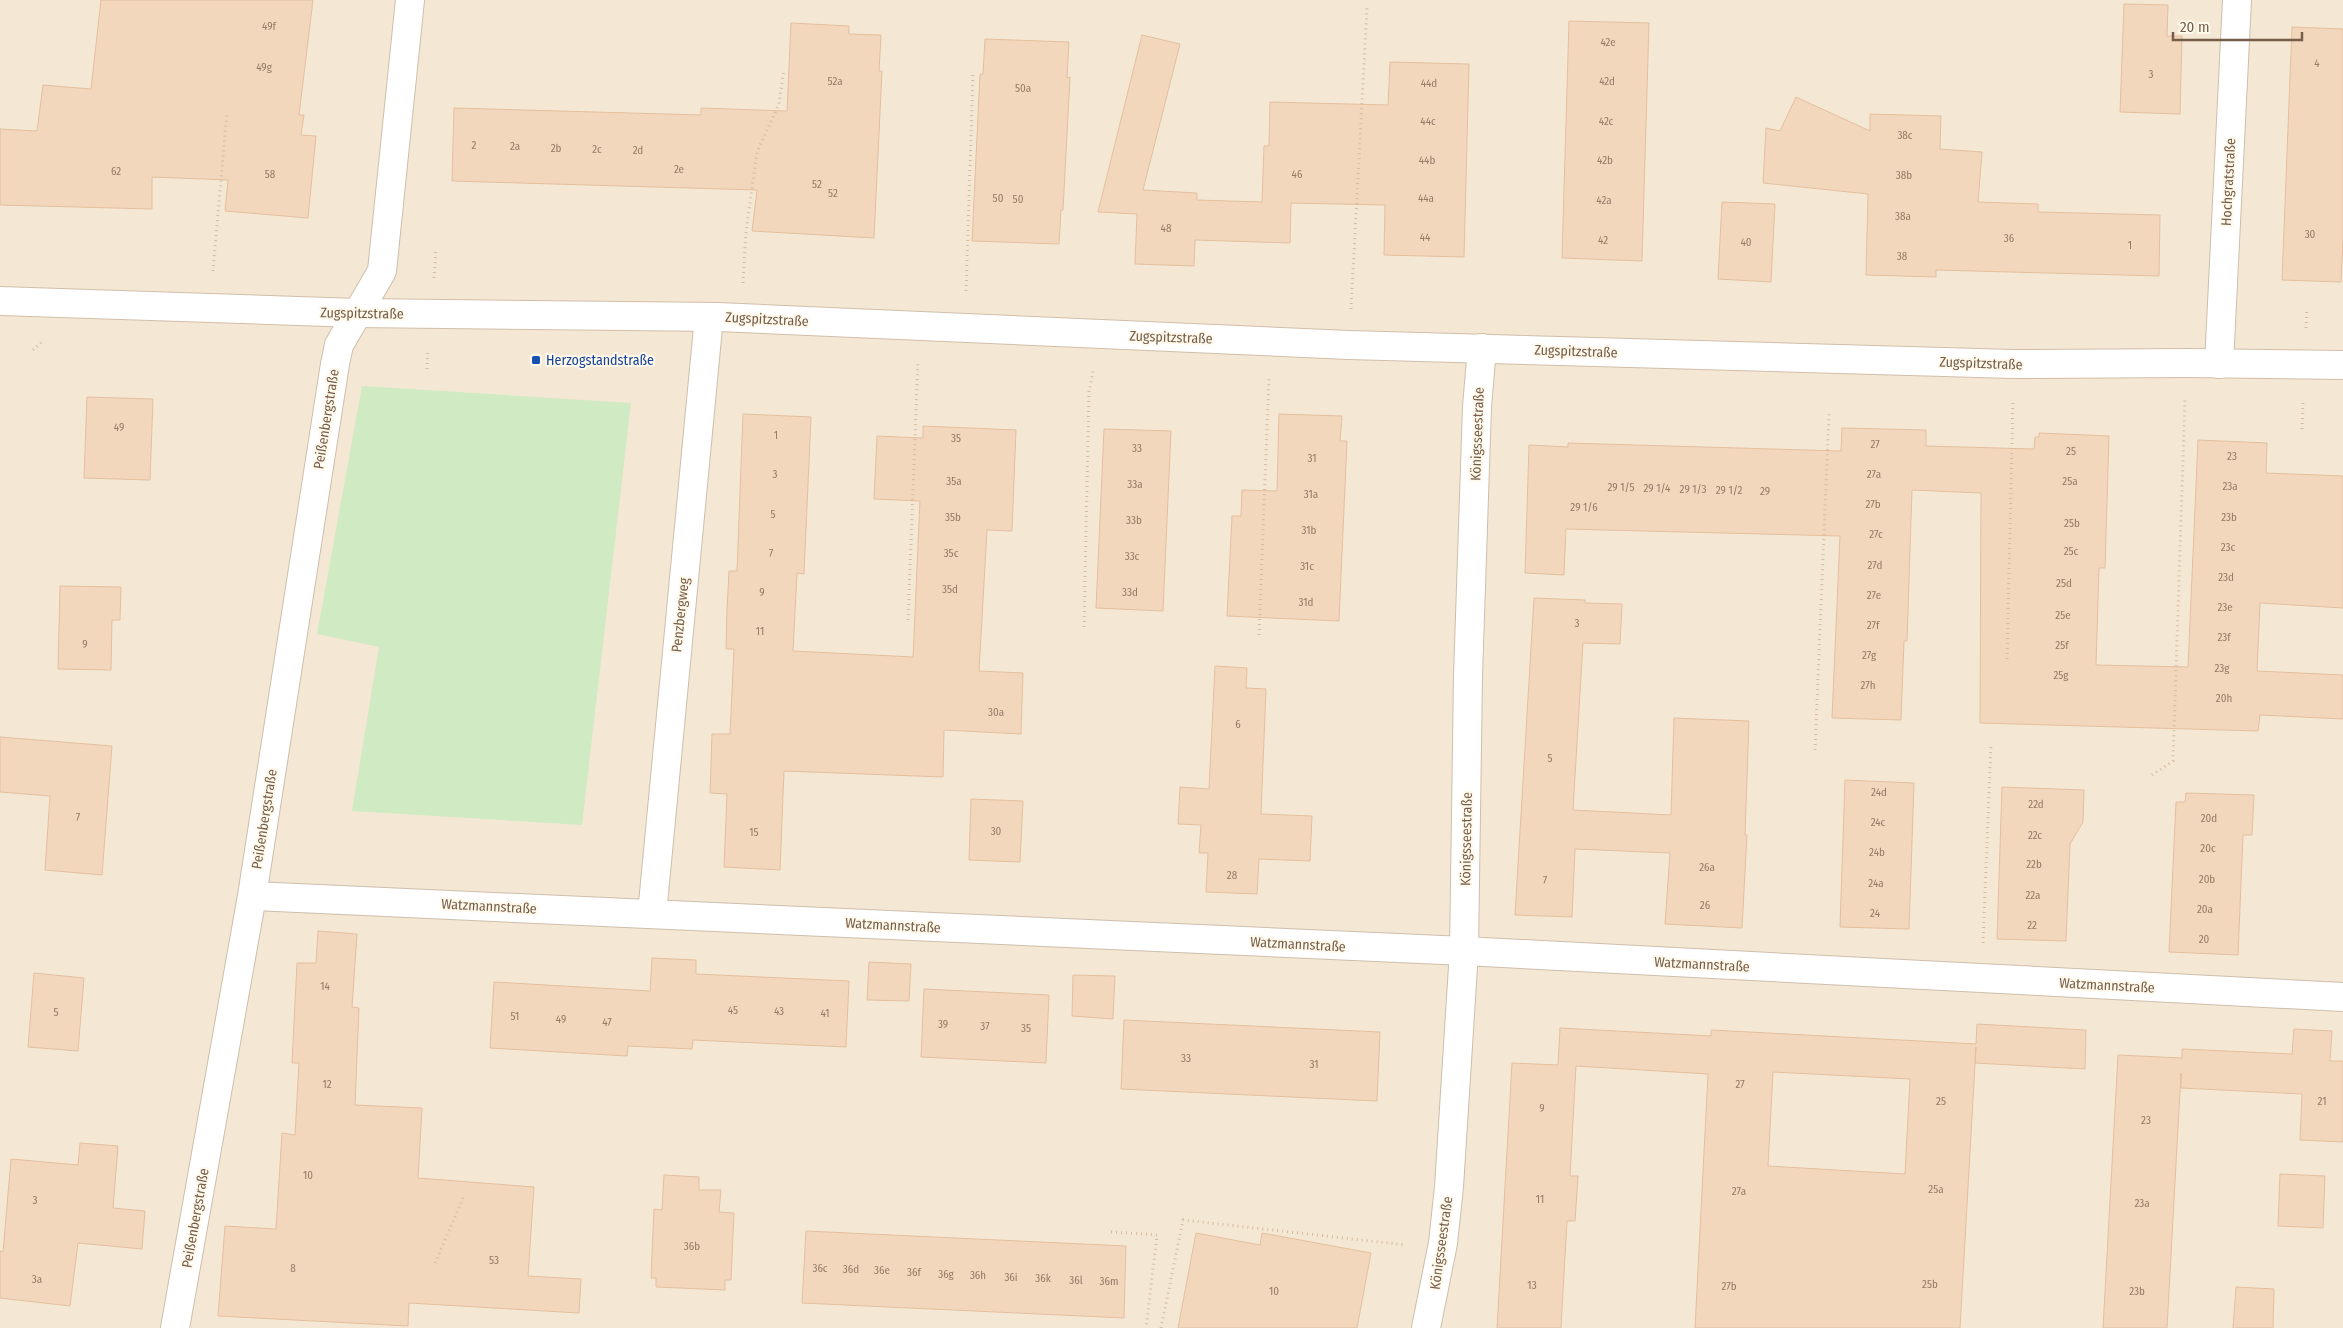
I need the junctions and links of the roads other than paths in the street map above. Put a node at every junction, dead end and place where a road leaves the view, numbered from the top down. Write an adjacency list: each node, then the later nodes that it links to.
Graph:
1 (410, 0): 4 (street)
2 (2237, 0): 7 (street, Hochgratstraße)
3 (0, 301): 4 (street, Zugspitzstraße)
4 (358, 313): 5 (street, Zugspitzstraße); 9 (street, Peißenbergstraße)
5 (709, 317): 6 (street, Zugspitzstraße); 10 (street, Penzbergweg)
6 (1482, 348): 7 (street, Zugspitzstraße); 11 (street, Königsseestraße)
7 (2219, 364): 8 (street, Zugspitzstraße)
8 (2343, 365)
9 (252, 896): 10 (street, Watzmannstraße); 13 (street, Peißenbergstraße)
10 (652, 914): 11 (street, Watzmannstraße)
11 (1464, 951): 12 (street, Watzmannstraße); 14 (street, Königsseestraße)
12 (2343, 997)
13 (175, 1328)
14 (1426, 1328)

